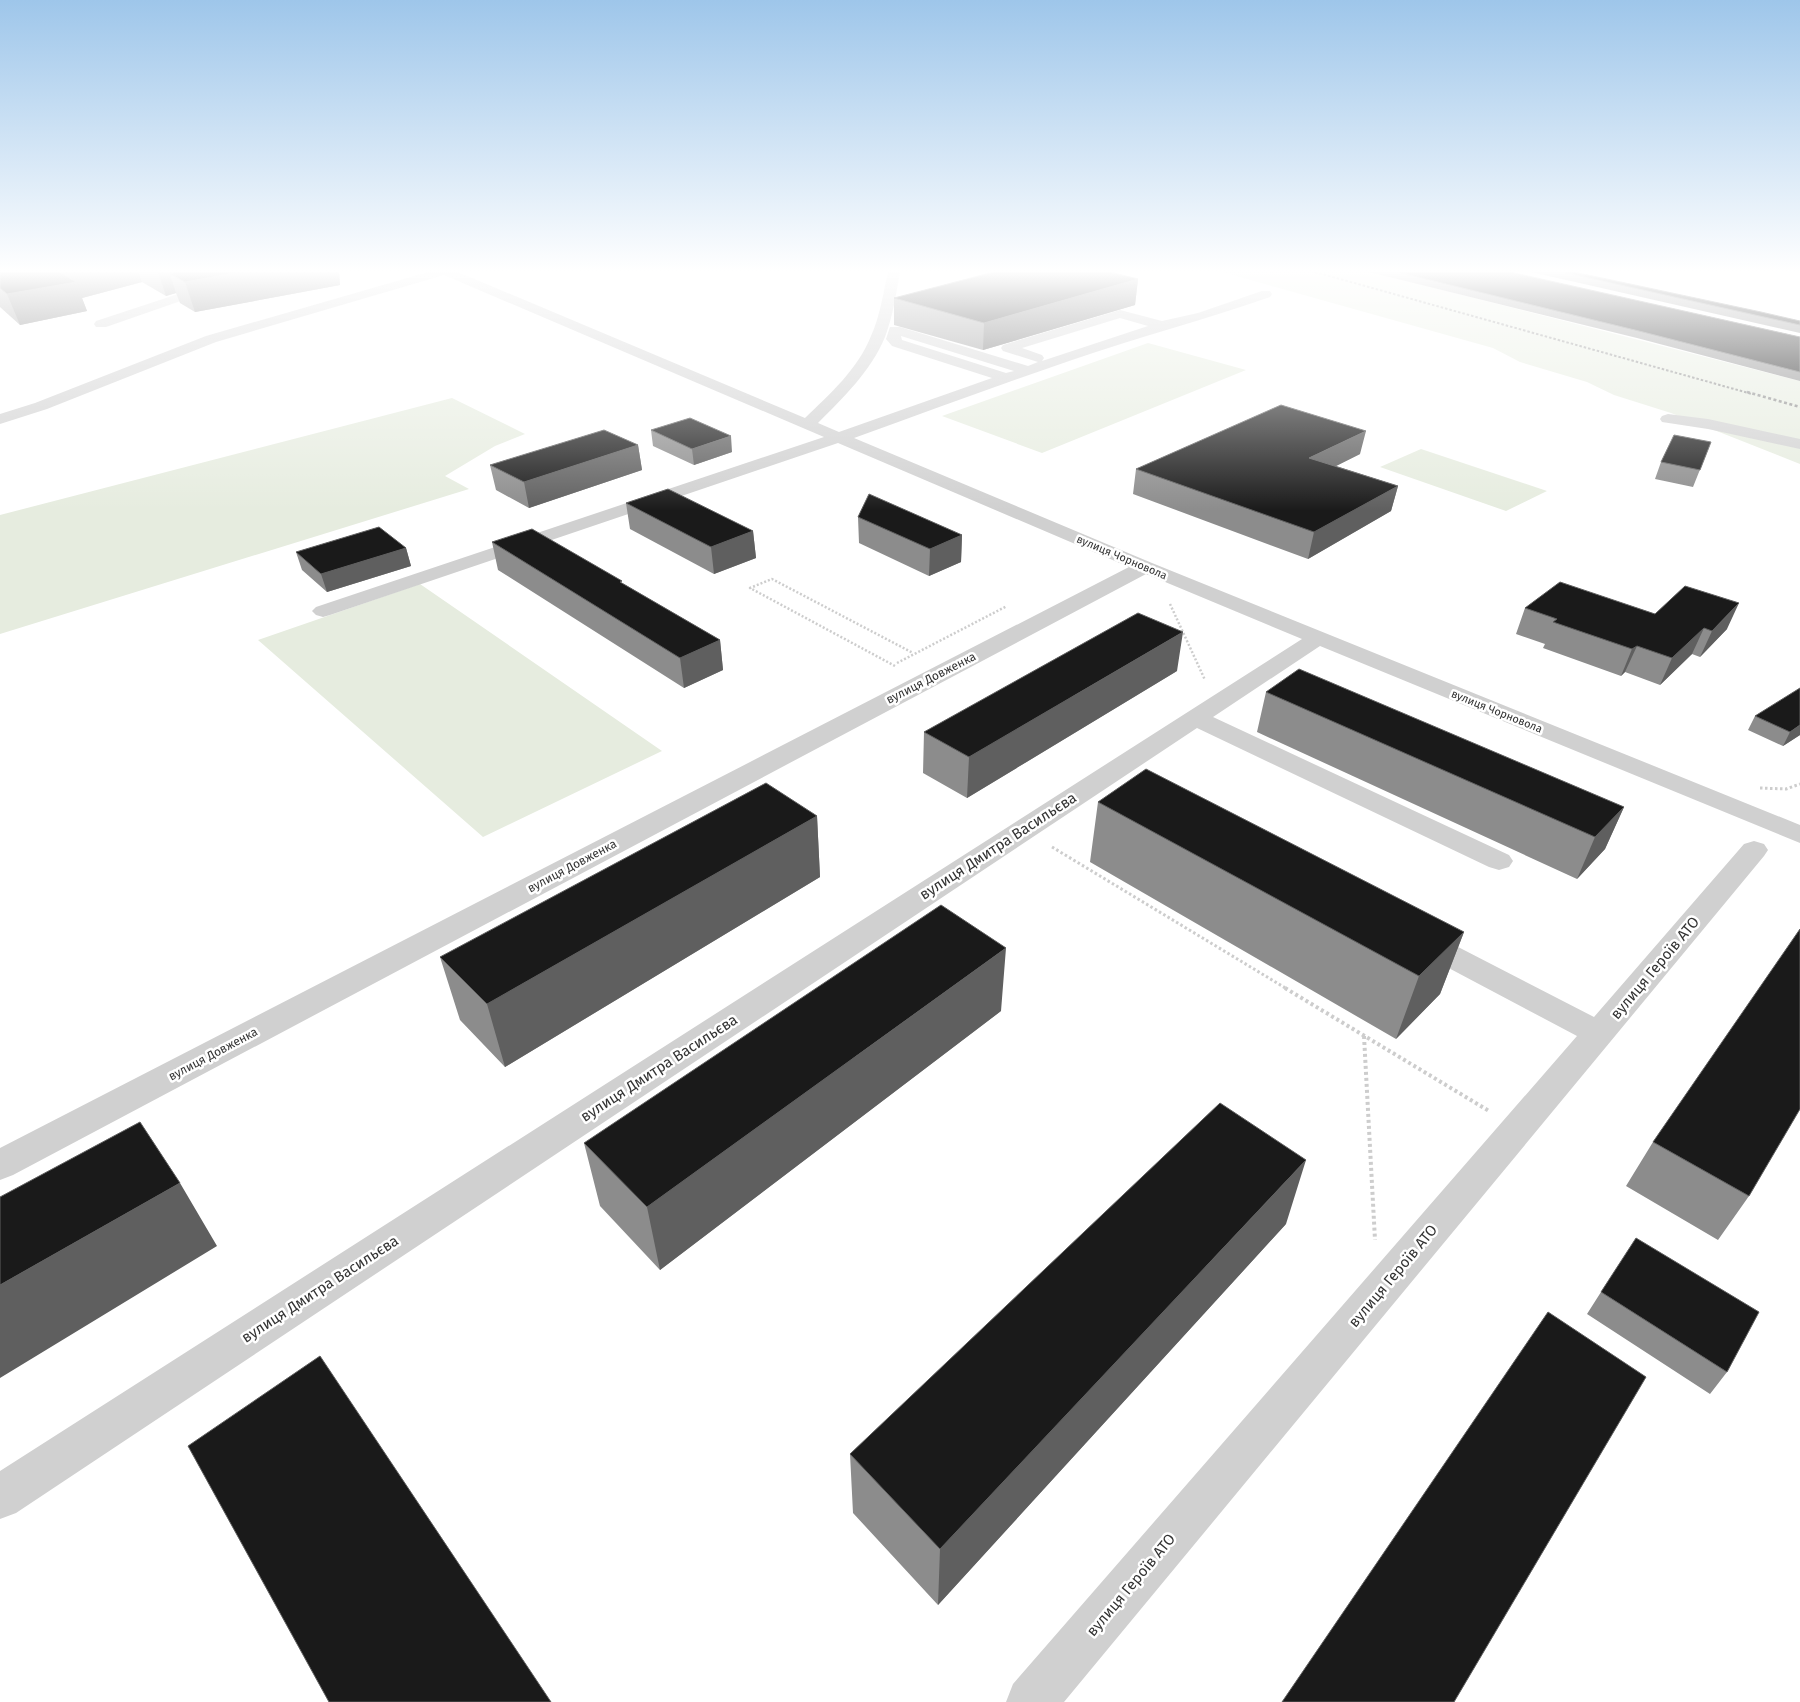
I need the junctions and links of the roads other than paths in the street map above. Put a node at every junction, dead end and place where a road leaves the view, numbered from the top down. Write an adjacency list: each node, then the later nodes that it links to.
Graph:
1 (179, 351): 11 (street)
2 (635, 351): 13 (street, вулиця Чорновола)
3 (871, 351): 13 (street)
4 (923, 351): 10 (street)
5 (966, 351): 9 (street)
6 (1018, 351): 8 (street)
7 (1082, 351): 8 (street)
8 (1050, 362): 9 (street)
9 (1027, 370): 10 (street)
10 (1006, 378): 14 (street)
11 (0, 418)
12 (1668, 419): 15 (street)
13 (807, 424): 14 (street, вулиця Чорновола)
14 (838, 438): 16 (street, вулиця Чорновола); 17 (street)
15 (1800, 444)
16 (1145, 567): 18 (street, вулиця Чорновола); 26 (street, вулиця Довженка)
17 (323, 611)
18 (1318, 638): 19 (street, вулиця Дмитра Васильєва); 22 (street, вулиця Чорновола)
19 (1206, 711): 23 (street); 27 (street, вулиця Дмитра Васильєва)
20 (1800, 816): 22 (street)
21 (1800, 835): 22 (street, вулиця Чорновола)
22 (1764, 837): 25 (street, вулиця Героїв АТО)
23 (1499, 861)
24 (1397, 928): 25 (street)
25 (1600, 1034): 28 (street, вулиця Героїв АТО)
26 (0, 1165)
27 (0, 1497)
28 (1031, 1702)

